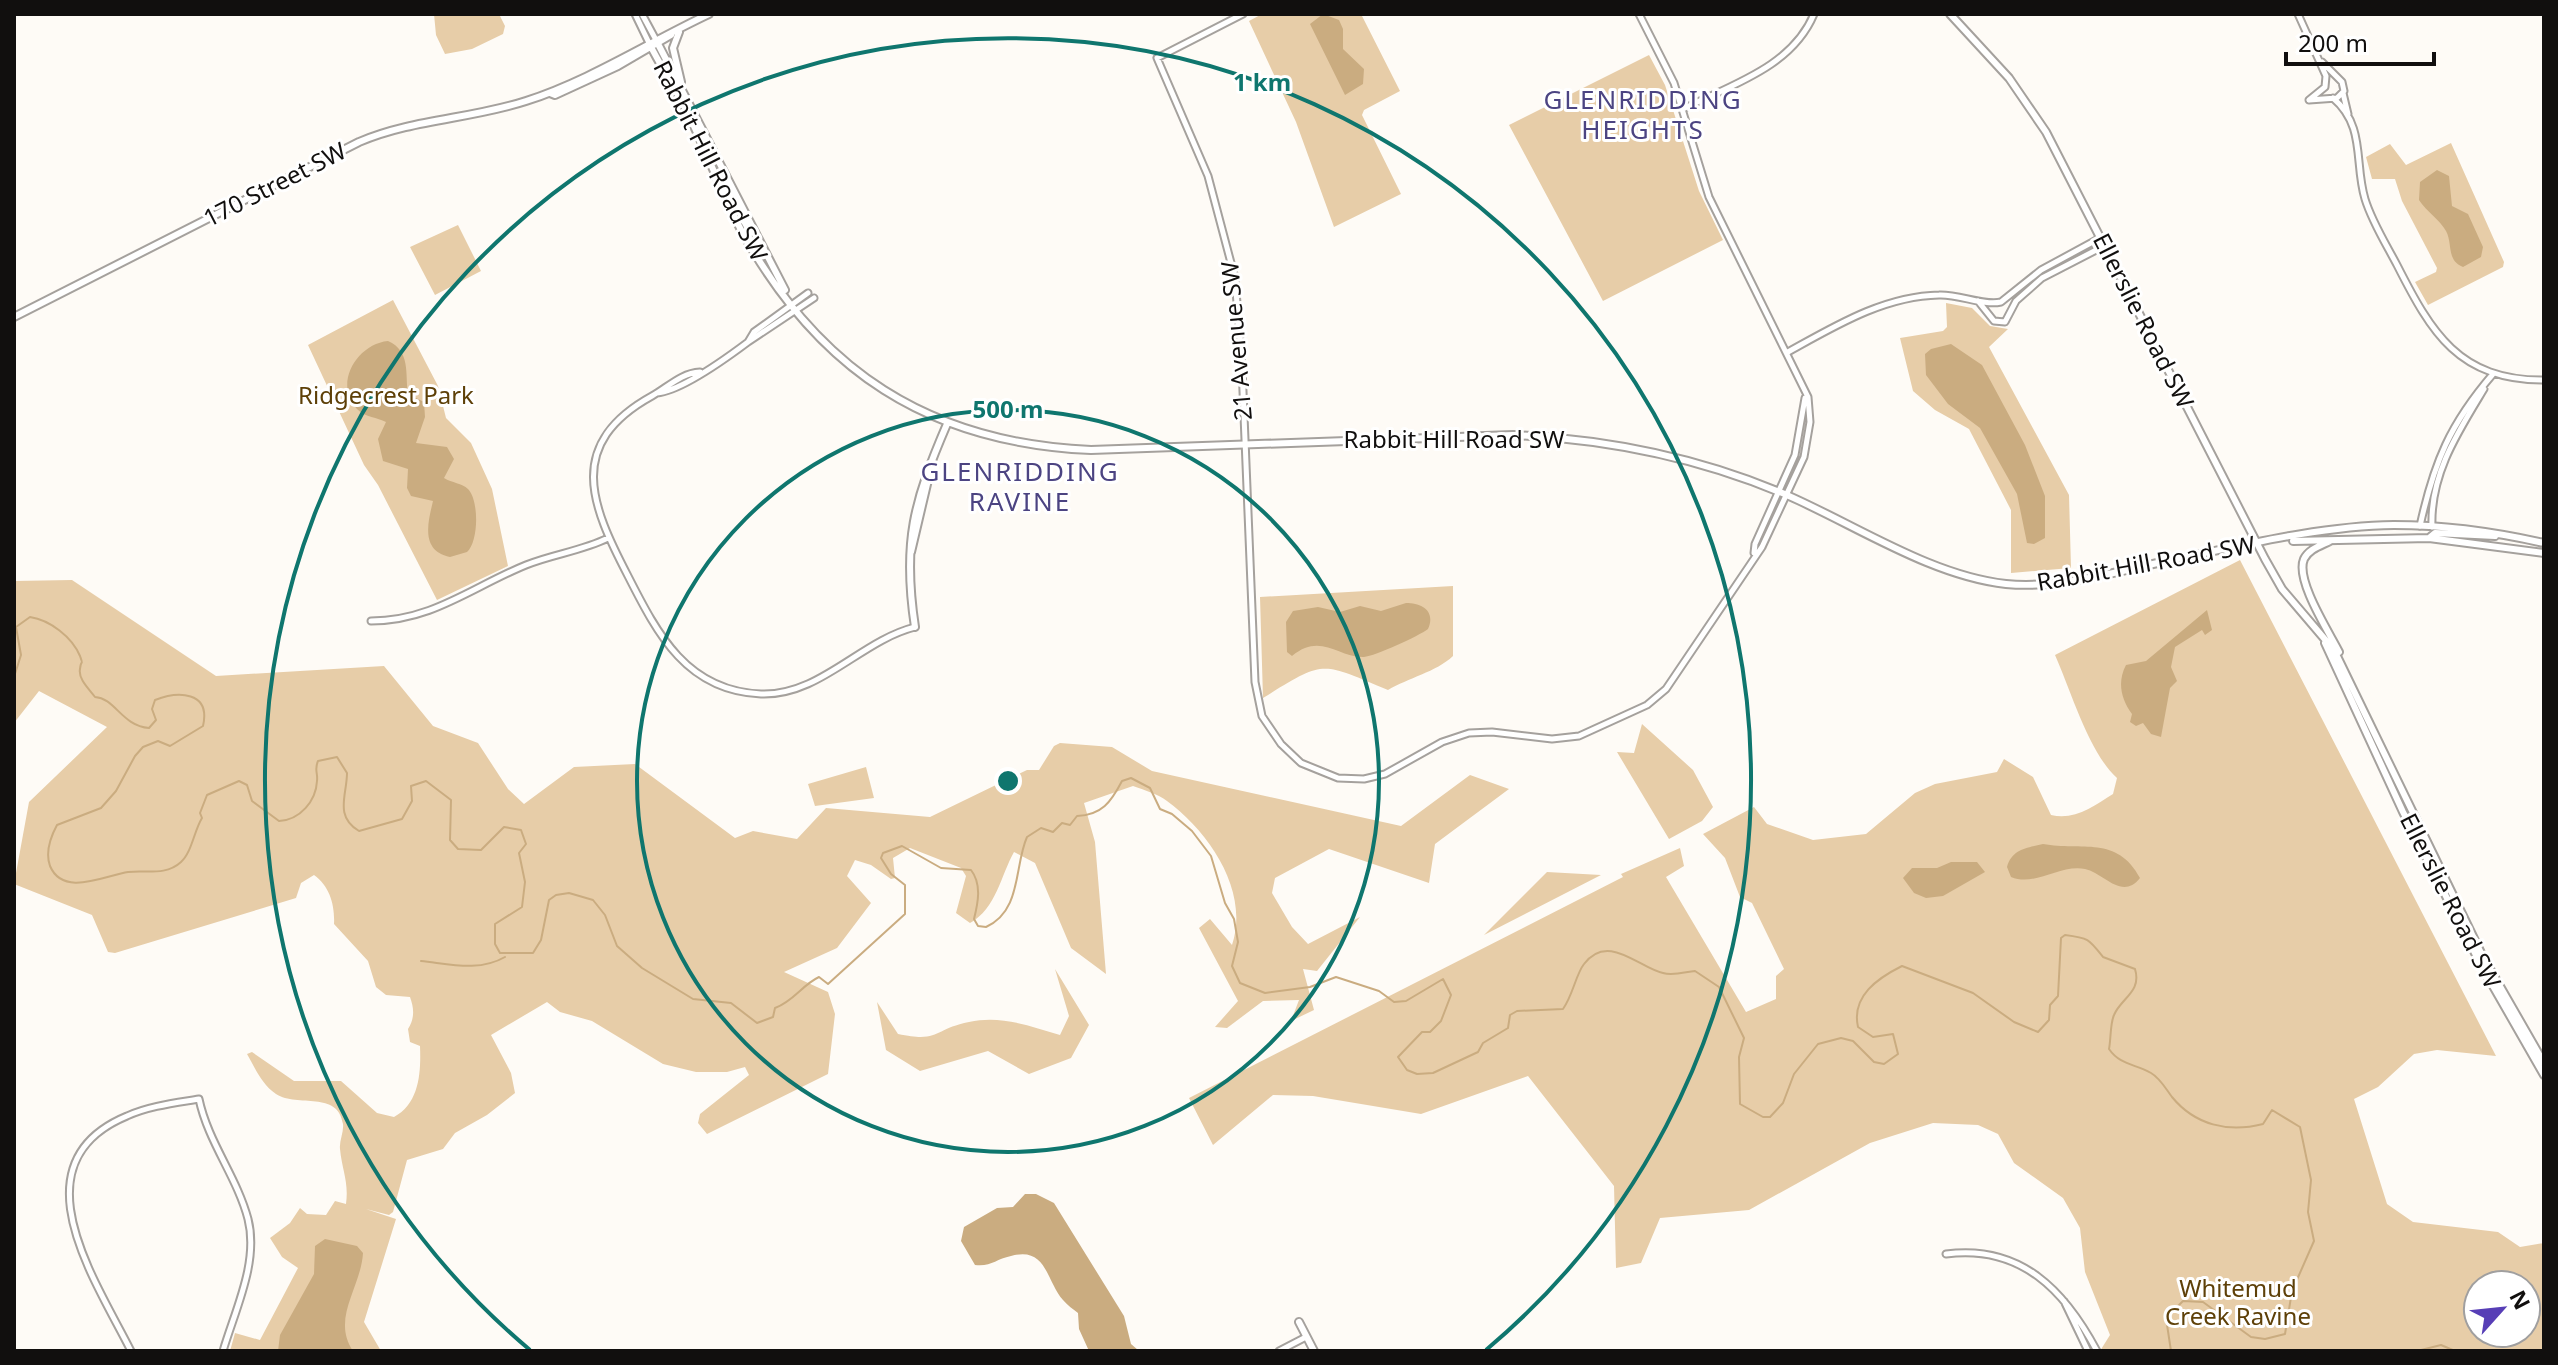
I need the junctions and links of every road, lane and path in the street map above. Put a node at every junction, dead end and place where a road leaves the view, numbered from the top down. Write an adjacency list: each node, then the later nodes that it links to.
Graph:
1 (635, 14): 10 (street, Rabbit Hill Road SW)
2 (642, 14): 10 (street, Rabbit Hill Road SW)
3 (709, 14): 9 (main road, 170 Street SW)
4 (1243, 14): 35 (street, 21 Avenue SW)
5 (1639, 14): 17 (street)
6 (1814, 14): 17 (street)
7 (1950, 14): 20 (main road, Ellerslie Road SW)
8 (2298, 14): 11 (street)
9 (683, 27): 10 (main road, 170 Street SW); 16 (main road)
10 (654, 44): 16 (main road, Rabbit Hill Road SW); 19 (main road, Rabbit Hill Road SW); 29 (main road, 170 Street SW)
11 (2322, 61): 12 (street); 13 (street)
12 (2337, 79): 13 (street); 14 (street)
13 (2325, 86): 15 (street); 15 (street)
14 (2343, 93): 15 (street); 18 (street)
15 (2332, 98): 18 (street)
16 (691, 107): 21 (main road, Rabbit Hill Road SW)
17 (1683, 109): 30 (street)
18 (2349, 115): 31 (street)
19 (720, 188): 21 (main road); 26 (main road, Rabbit Hill Road SW)
20 (2100, 238): 22 (main road, Ellerslie Road SW); 25 (street)
21 (761, 244): 26 (main road, Rabbit Hill Road SW)
22 (2104, 246): 27 (street); 46 (main road, Ellerslie Road SW)
23 (811, 296): 26 (street)
24 (1977, 299): 25 (street); 28 (street); 30 (street)
25 (1998, 303): 27 (street); 28 (street)
26 (794, 308): 34 (main road, Rabbit Hill Road SW); 41 (street)
27 (2010, 309): 28 (street)
28 (1990, 315)
29 (14, 317)
30 (1788, 352): 33 (street)
31 (2493, 374): 32 (street); 38 (street); 39 (street)
32 (2544, 380)
33 (1802, 382): 36 (street); 37 (street)
34 (947, 424): 35 (main road, Rabbit Hill Road SW); 50 (main road)
35 (1246, 445): 36 (main road, Rabbit Hill Road SW); 47 (street, 21 Avenue SW)
36 (1779, 492): 37 (main road, Rabbit Hill Road SW); 47 (street)
37 (1787, 495): 46 (main road, Rabbit Hill Road SW); 47 (street)
38 (2420, 526): 39 (main road, Rabbit Hill Road SW); 44 (main road, Rabbit Hill Road SW)
39 (2432, 527): 40 (main road, Rabbit Hill Road SW)
40 (2502, 535): 43 (main road); 45 (main road, Rabbit Hill Road SW)
41 (608, 538): 49 (street); 50 (street)
42 (2336, 538): 43 (main road, Rabbit Hill Road SW); 44 (main road, Rabbit Hill Road SW); 52 (main road)
43 (2429, 538): 48 (main road, Rabbit Hill Road SW)
44 (2277, 541): 46 (main road, Rabbit Hill Road SW)
45 (2544, 543)
46 (2258, 544): 51 (main road, Ellerslie Road SW)
47 (1754, 553)
48 (2544, 553)
49 (371, 621)
50 (915, 627)
51 (2321, 637): 52 (main road, Ellerslie Road SW); 54 (main road, Ellerslie Road SW)
52 (2354, 692): 53 (main road, Ellerslie Road SW)
53 (2544, 1063)
54 (2544, 1075)
55 (1946, 1254): 56 (street)
56 (2064, 1300): 63 (street); 64 (street)
57 (1299, 1322): 58 (main road)
58 (1306, 1337): 61 (street); 62 (main road)
59 (131, 1351): 60 (street)
60 (223, 1351)
61 (1279, 1351)
62 (1314, 1351)
63 (2088, 1351)
64 (2097, 1351)

